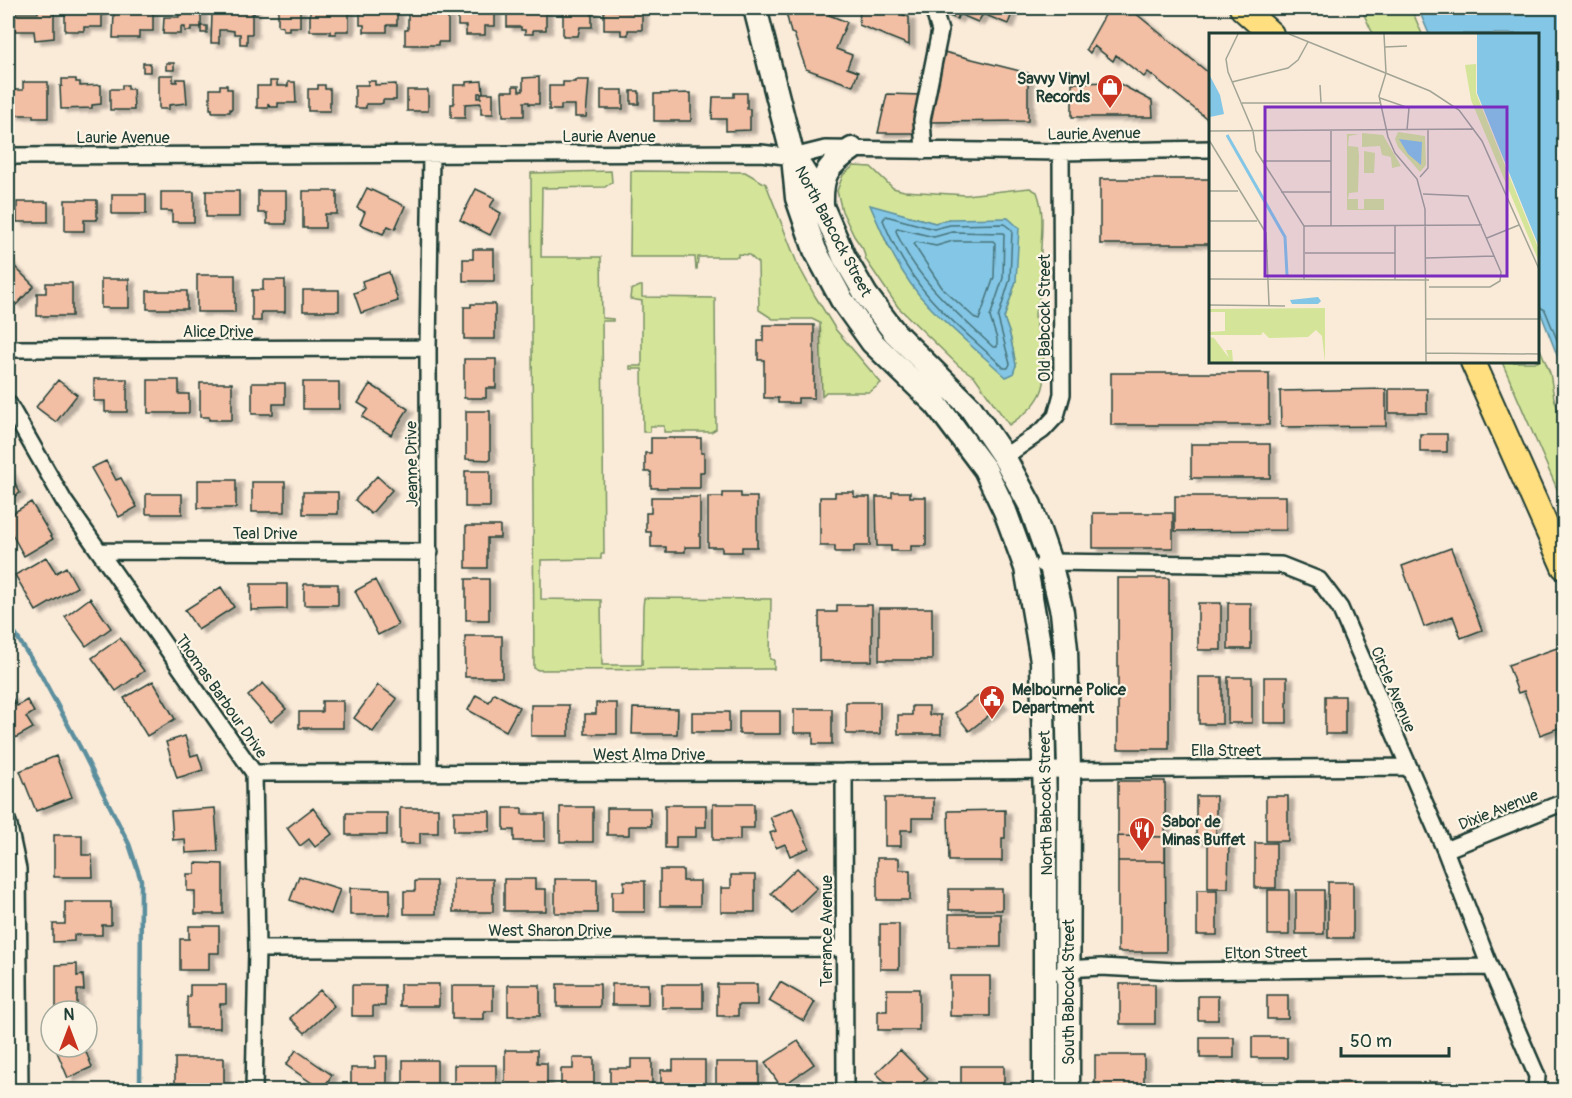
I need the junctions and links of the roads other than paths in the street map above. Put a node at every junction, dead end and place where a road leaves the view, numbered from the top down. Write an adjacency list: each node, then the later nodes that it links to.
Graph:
1 (755, 8): 11 (main road, North Babcock Street)
2 (933, 8): 7 (street)
3 (1242, 8): 4 (main road)
4 (1270, 33)
5 (852, 149): 7 (street, Laurie Avenue); 11 (street, Laurie Avenue); 12 (main road)
6 (1209, 149): 8 (street, Laurie Avenue)
7 (924, 151): 8 (street, Laurie Avenue)
8 (1061, 152): 17 (street, Old Babcock Street)
9 (431, 154): 10 (street, Laurie Avenue); 11 (street, Laurie Avenue); 13 (street, Jeanne Drive)
10 (8, 156)
11 (794, 156): 12 (main road, North Babcock Street); 22 (main road, North Babcock Street)
12 (823, 206): 17 (main road, North Babcock Street)
13 (428, 348): 14 (street, Alice Drive); 19 (street, Jeanne Drive)
14 (8, 349)
15 (1473, 363): 21 (main road)
16 (8, 403): 18 (street, Thomas Barbour Drive)
17 (1004, 457): 20 (main road, North Babcock Street)
18 (99, 551): 19 (street, Teal Drive); 28 (street, Thomas Barbour Drive)
19 (430, 552): 26 (street, Jeanne Drive)
20 (1050, 562): 22 (street, Circle Avenue); 23 (street, Circle Avenue); 25 (main road, North Babcock Street)
21 (1564, 567)
22 (1026, 568): 24 (main road, North Babcock Street)
23 (1408, 767): 25 (street, Ella Street); 31 (street, Circle Avenue)
24 (1044, 770): 25 (street, Ella Street); 27 (street, West Alma Drive); 38 (main road, North Babcock Street)
25 (1069, 770): 32 (main road, North Babcock Street)
26 (429, 772): 27 (street, West Alma Drive); 28 (street, West Alma Drive)
27 (844, 772): 34 (street, Terrance Avenue)
28 (254, 773): 35 (street, Thomas Barbour Drive)
29 (1564, 802): 31 (street, Dixie Avenue)
30 (8, 822): 33 (street)
31 (1445, 850): 36 (street, Circle Avenue)
32 (1067, 894): 37 (main road, South Babcock Street)
33 (13, 935): 39 (street)
34 (844, 948): 35 (street, West Sharon Drive); 41 (street, Terrance Avenue)
35 (257, 949): 40 (street, Thomas Barbour Drive)
36 (1490, 967): 37 (street, Elton Street); 44 (street, Circle Avenue)
37 (1067, 969): 38 (street); 43 (main road, South Babcock Street)
38 (1046, 984): 42 (main road, North Babcock Street)
39 (20, 1090)
40 (254, 1090)
41 (845, 1090)
42 (1045, 1090)
43 (1068, 1090)
44 (1536, 1090)

